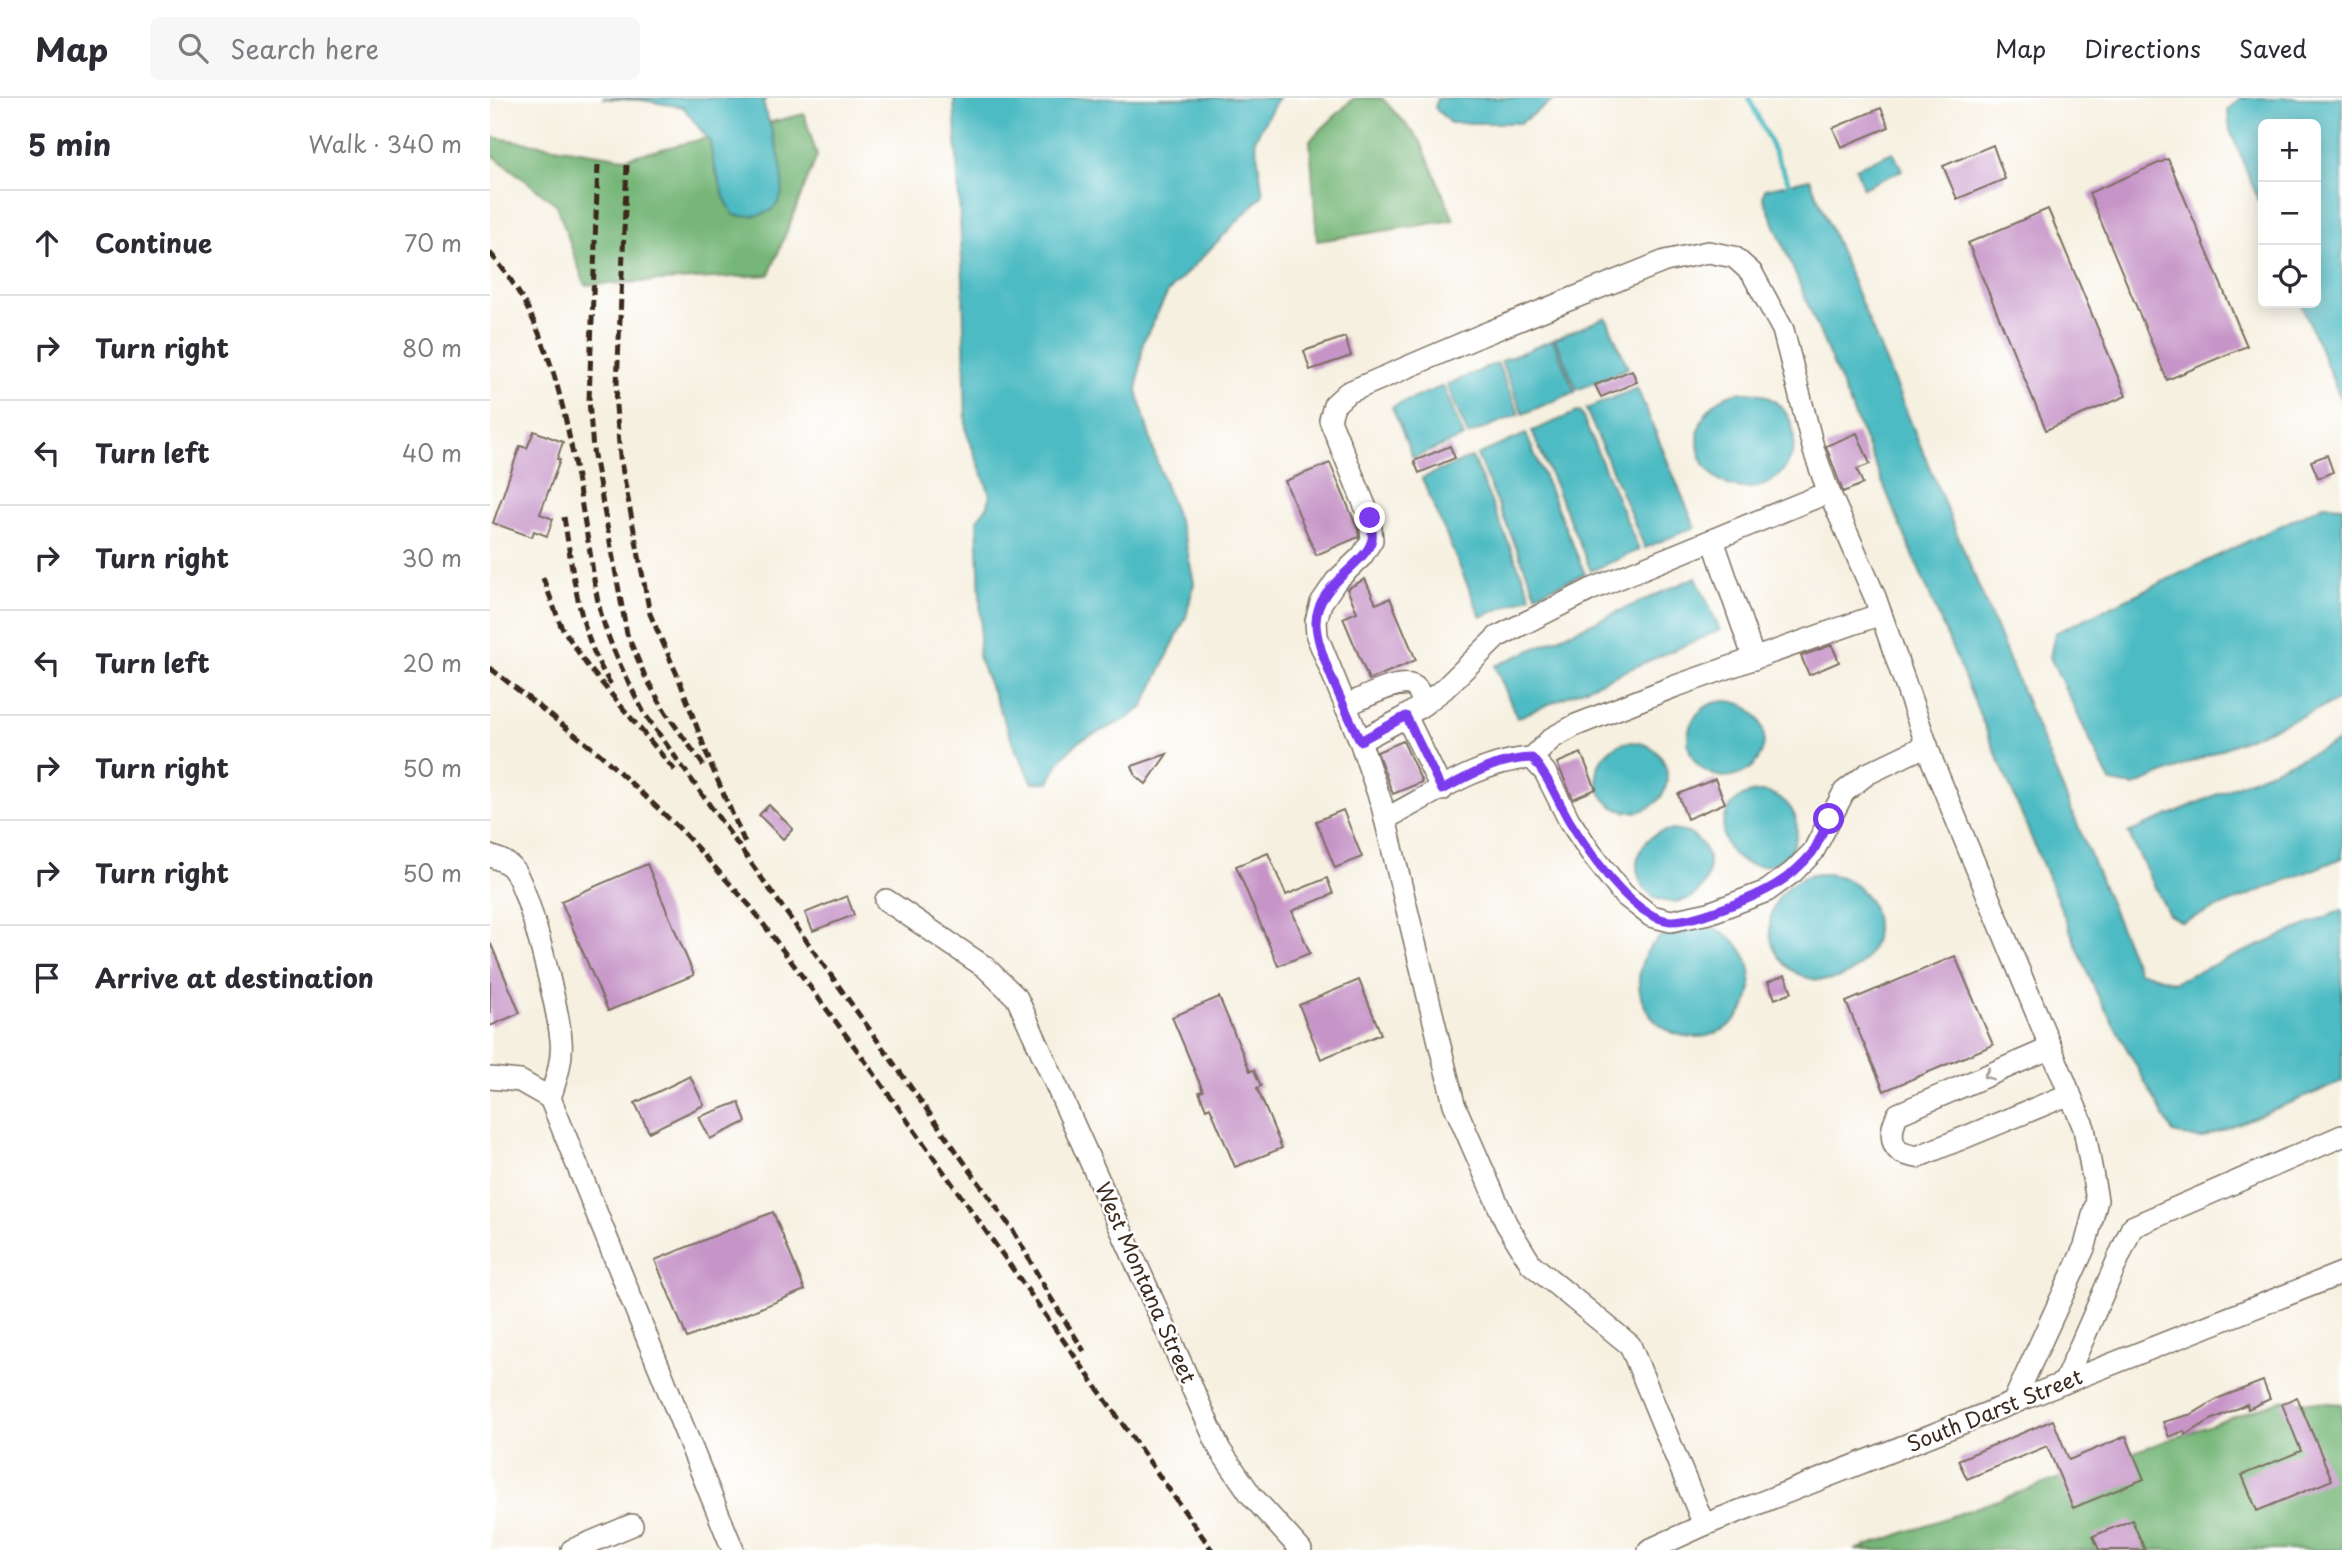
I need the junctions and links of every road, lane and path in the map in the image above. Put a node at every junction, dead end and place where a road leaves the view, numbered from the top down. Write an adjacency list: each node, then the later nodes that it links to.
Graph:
1 (1829, 492): 2 (street); 3 (street); 6 (street)
2 (1713, 540): 4 (street); 5 (street)
3 (1881, 614): 4 (street); 9 (street)
4 (1754, 659): 10 (street)
5 (1424, 704): 6 (street); 7 (street)
6 (1345, 706): 8 (street)
7 (1406, 716): 8 (street); 11 (street)
8 (1360, 741): 12 (street)
9 (1927, 746): 10 (street); 15 (street)
10 (1532, 758): 11 (street)
11 (1442, 790): 12 (street)
12 (1385, 819): 24 (street)
13 (490, 856): 18 (street)
14 (886, 900): 27 (street, West Montana Street)
15 (2051, 1048): 17 (street); 17 (street, one-way to 17)
16 (490, 1078): 18 (street)
17 (2070, 1094): 22 (street)
18 (550, 1098): 26 (street)
19 (2342, 1136): 21 (street)
20 (2342, 1273): 21 (street, South Darst Street)
21 (2064, 1383): 22 (street, South Darst Street)
22 (2013, 1404): 24 (street, South Darst Street)
23 (632, 1525): 25 (street)
24 (1704, 1525): 28 (street, South Darst Street)
25 (572, 1550)
26 (733, 1550)
27 (1301, 1550)
28 (1649, 1550)

